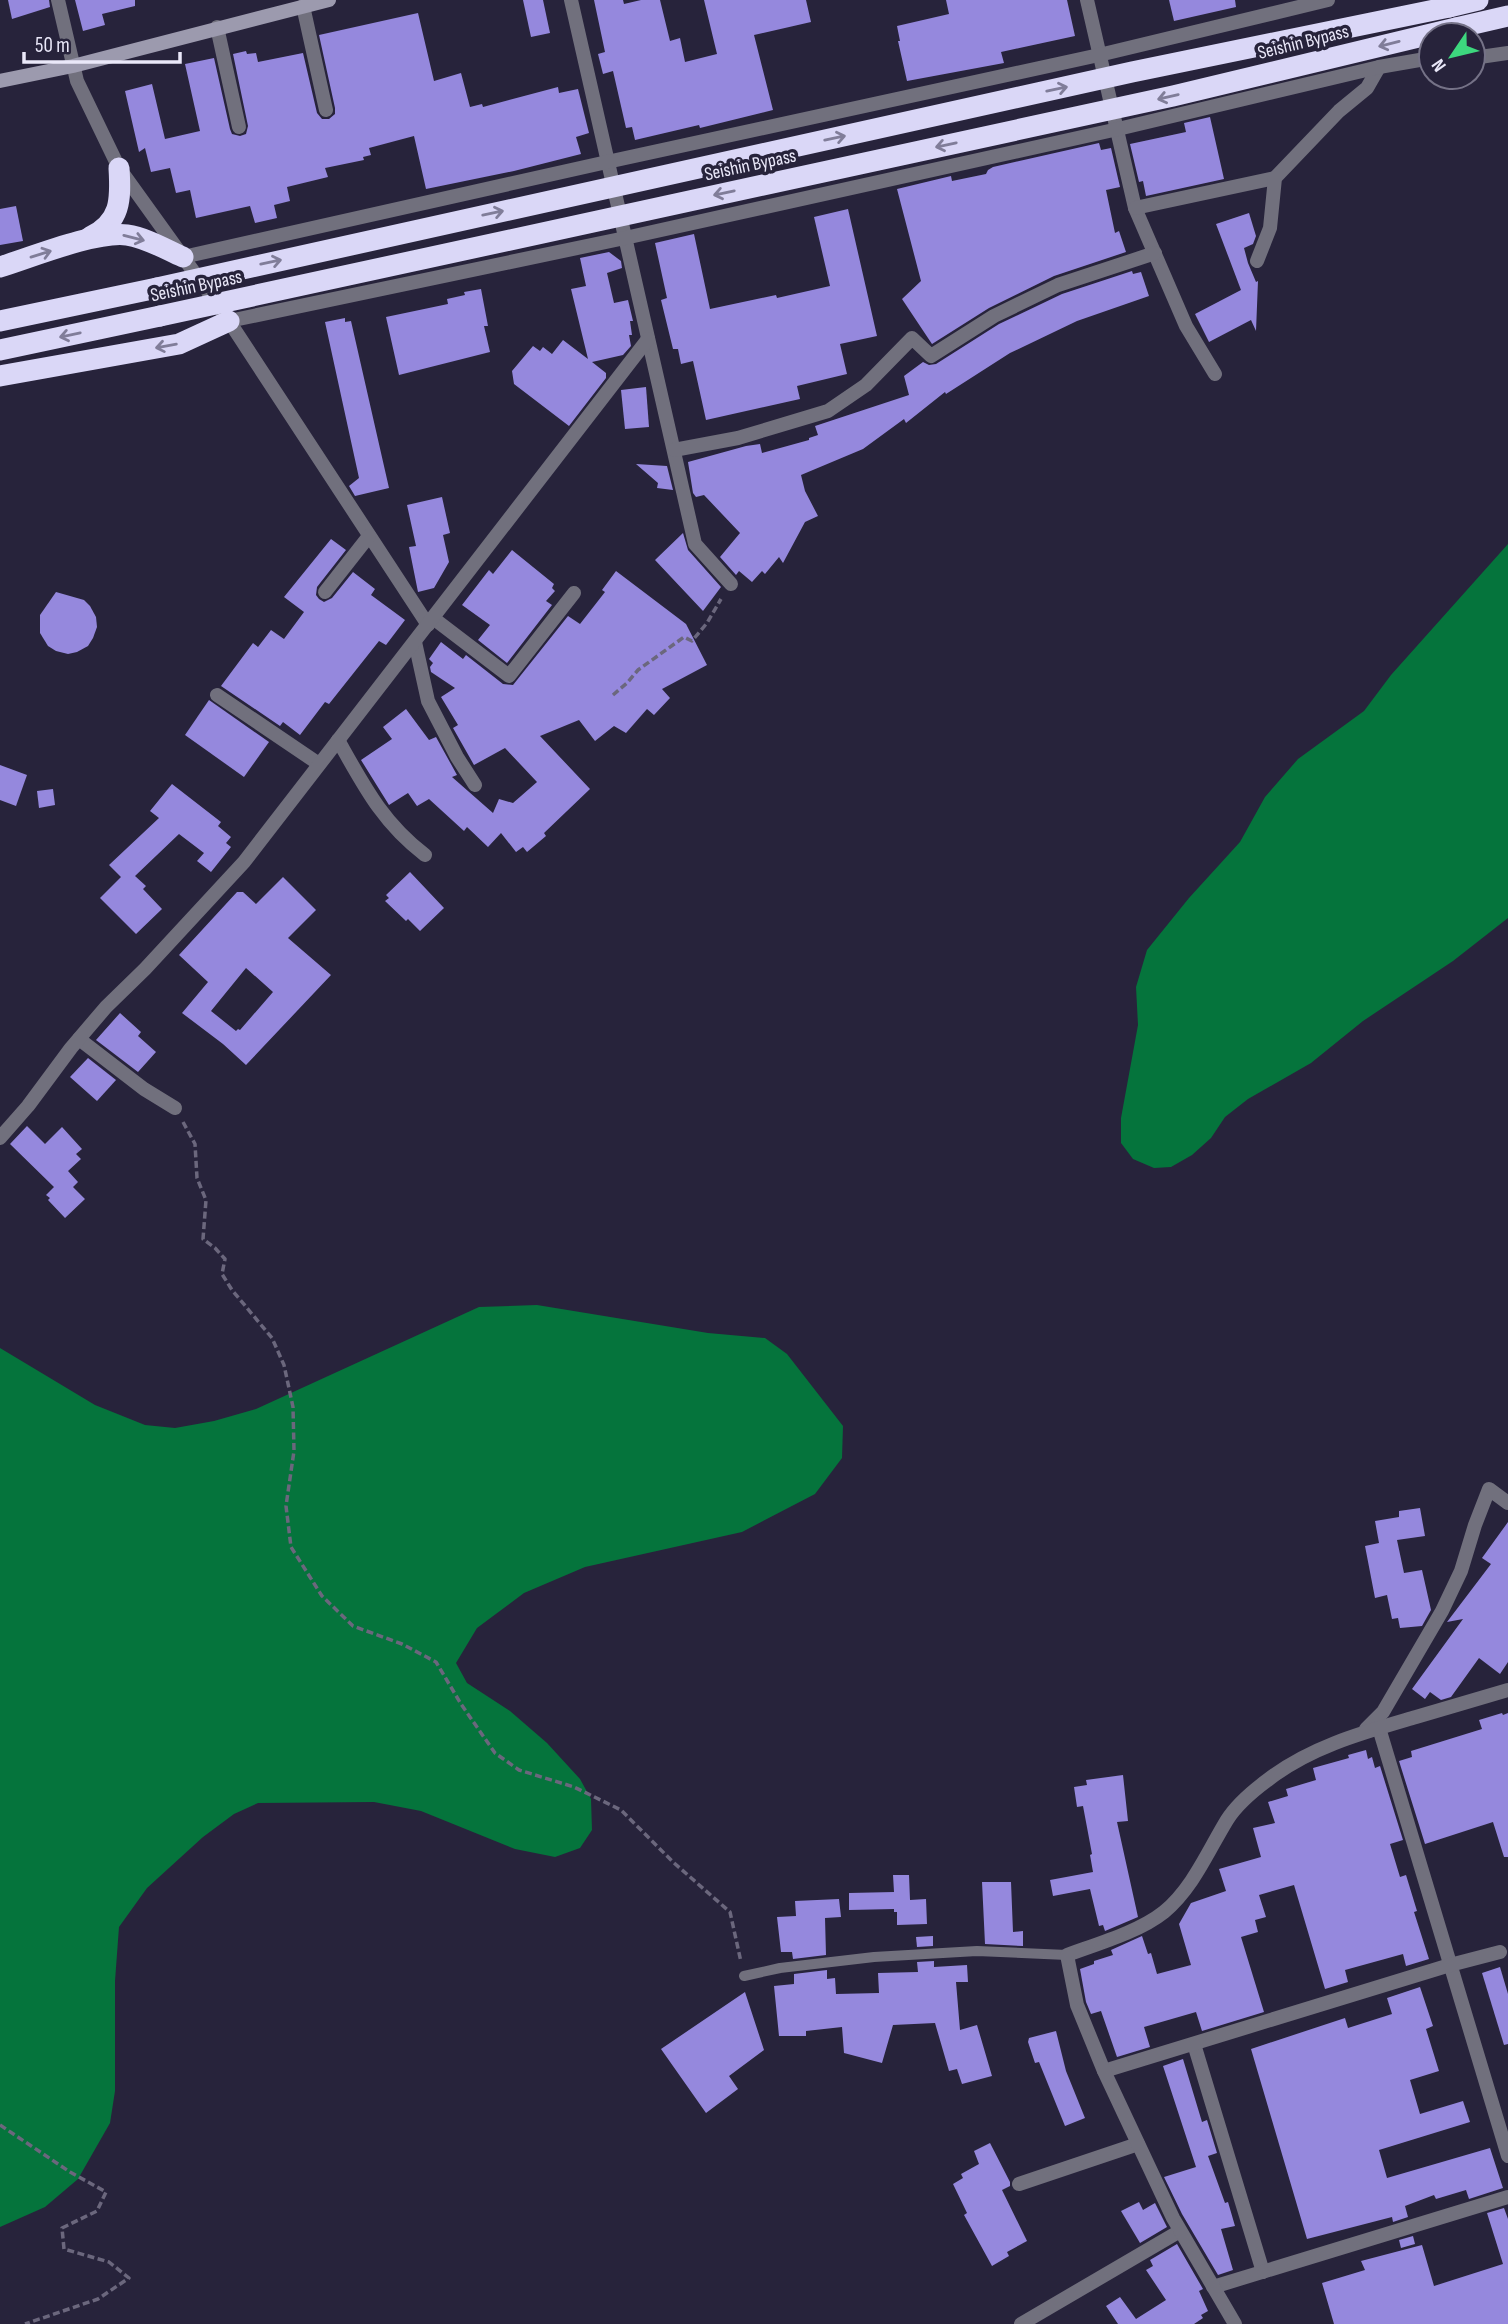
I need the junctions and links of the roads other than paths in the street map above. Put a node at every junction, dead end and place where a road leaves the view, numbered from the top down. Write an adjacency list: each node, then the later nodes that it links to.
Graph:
1 (58, 0): 16 (street)
2 (329, 0): 8 (street)
3 (571, 0): 22 (street)
4 (1087, 0): 13 (street)
5 (1328, 0): 13 (street)
6 (1473, 0): 9 (highway)
7 (1478, 0): 9 (highway, Seishin Bypass)
8 (303, 6): 11 (street); 19 (street)
9 (1450, 7): 32 (highway, Seishin Bypass, one-way to 9, bridge)
10 (1508, 16): 35 (highway, Seishin Bypass, one-way to 35, bridge)
11 (217, 27): 16 (street); 20 (street)
12 (1508, 53): 14 (street)
13 (1099, 55): 21 (street); 22 (street)
14 (1487, 56)
15 (1417, 60): 17 (street)
16 (73, 65): 18 (street); 23 (street)
17 (1379, 67): 21 (street); 24 (street)
18 (0, 81)
19 (326, 110)
20 (239, 127)
21 (1118, 129): 25 (street); 26 (street)
22 (607, 162): 26 (street); 29 (street)
23 (118, 168): 27 (highway); 29 (street)
24 (1275, 178): 25 (street); 30 (street)
25 (1135, 208): 28 (street)
26 (625, 238): 33 (street); 34 (street)
27 (82, 242): 29 (highway, one-way to 29); 31 (highway, one-way to 27)
28 (1154, 253): 36 (street); 38 (street)
29 (183, 257): 33 (street)
30 (1256, 261)
31 (0, 267)
32 (0, 321)
33 (229, 321): 37 (highway, one-way to 37); 39 (street)
34 (648, 339): 38 (street); 43 (street)
35 (0, 350)
36 (1215, 374)
37 (0, 376)
38 (674, 450): 40 (street)
39 (369, 536): 41 (street); 43 (street)
40 (731, 584)
41 (325, 592)
42 (574, 593): 43 (street)
43 (431, 621): 44 (street)
44 (415, 642): 46 (street); 48 (street)
45 (217, 695): 47 (street)
46 (338, 740): 47 (street); 49 (street)
47 (319, 764): 50 (street)
48 (475, 785)
49 (425, 855)
50 (79, 1039): 51 (street); 52 (street)
51 (176, 1108)
52 (0, 1138)
53 (1508, 1503): 56 (street)
54 (1508, 1690): 55 (street)
55 (1379, 1728): 56 (street); 59 (street)
56 (1357, 1735): 58 (street)
57 (1500, 1952): 59 (street)
58 (1067, 1955): 60 (lane); 62 (street)
59 (1450, 1965): 61 (street); 64 (street)
60 (744, 1976)
61 (1194, 2044): 62 (street); 68 (street)
62 (1104, 2071): 63 (street)
63 (1138, 2144): 65 (street); 67 (street)
64 (1508, 2156)
65 (1019, 2184)
66 (1508, 2197): 68 (street)
67 (1180, 2231): 69 (street); 70 (street)
68 (1263, 2272): 69 (street)
69 (1213, 2287): 71 (street)
70 (1021, 2324)
71 (1235, 2324)

